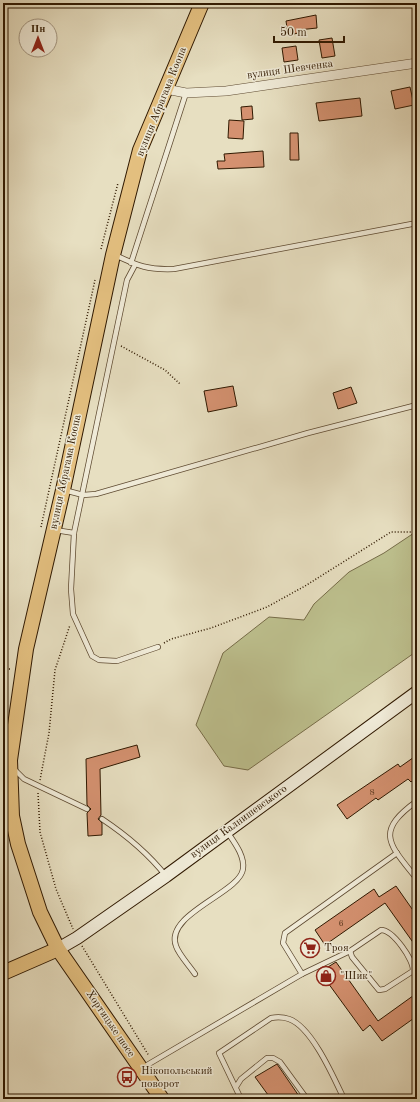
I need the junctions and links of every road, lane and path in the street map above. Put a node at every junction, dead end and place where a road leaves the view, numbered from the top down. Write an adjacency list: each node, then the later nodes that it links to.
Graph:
1 (202, 3): 3 (main road, вулиця Абрагама Коопа)
2 (417, 63): 4 (street, вулиця Шевченка)
3 (166, 89): 4 (street, вулиця Шевченка); 6 (main road, вулиця Абрагама Коопа)
4 (186, 93): 7 (lane)
5 (417, 223): 7 (lane)
6 (113, 255): 7 (lane); 11 (main road, вулиця Абрагама Коопа)
7 (133, 264): 8 (lane)
8 (114, 342): 9 (path); 12 (lane)
9 (180, 384)
10 (417, 405): 12 (lane)
11 (63, 490): 12 (lane); 13 (main road, вулиця Абрагама Коопа)
12 (83, 495): 15 (lane)
13 (53, 529): 15 (lane); 19 (main road, вулиця Абрагама Коопа)
14 (417, 532): 17 (path)
15 (74, 533): 16 (lane)
16 (73, 614): 17 (lane); 20 (path)
17 (158, 647)
18 (417, 692): 24 (street, вулиця Калнишевського)
19 (10, 760): 20 (lane); 29 (main road, вулиця Абрагама Коопа)
20 (37, 785): 22 (lane); 28 (path)
21 (417, 801): 25 (lane)
22 (87, 809)
23 (102, 819): 26 (lane)
24 (227, 831): 26 (street, вулиця Калнишевського); 33 (lane)
25 (397, 853): 27 (lane); 34 (lane)
26 (166, 876): 28 (street, вулиця Калнишевського)
27 (417, 879)
28 (77, 938): 29 (street, вулиця Калнишевського); 35 (path)
29 (58, 949): 32 (main road); 36 (main road, Хортицьке шосе)
30 (350, 951): 31 (lane); 31 (lane); 34 (lane)
31 (415, 970)
32 (3, 972)
33 (195, 974)
34 (302, 974): 35 (lane)
35 (153, 1061): 36 (lane)
36 (140, 1069): 38 (main road, Хортицьке шосе)
37 (236, 1087): 39 (lane); 40 (lane); 41 (lane)
38 (162, 1099)
39 (240, 1099)
40 (307, 1099)
41 (344, 1099)

